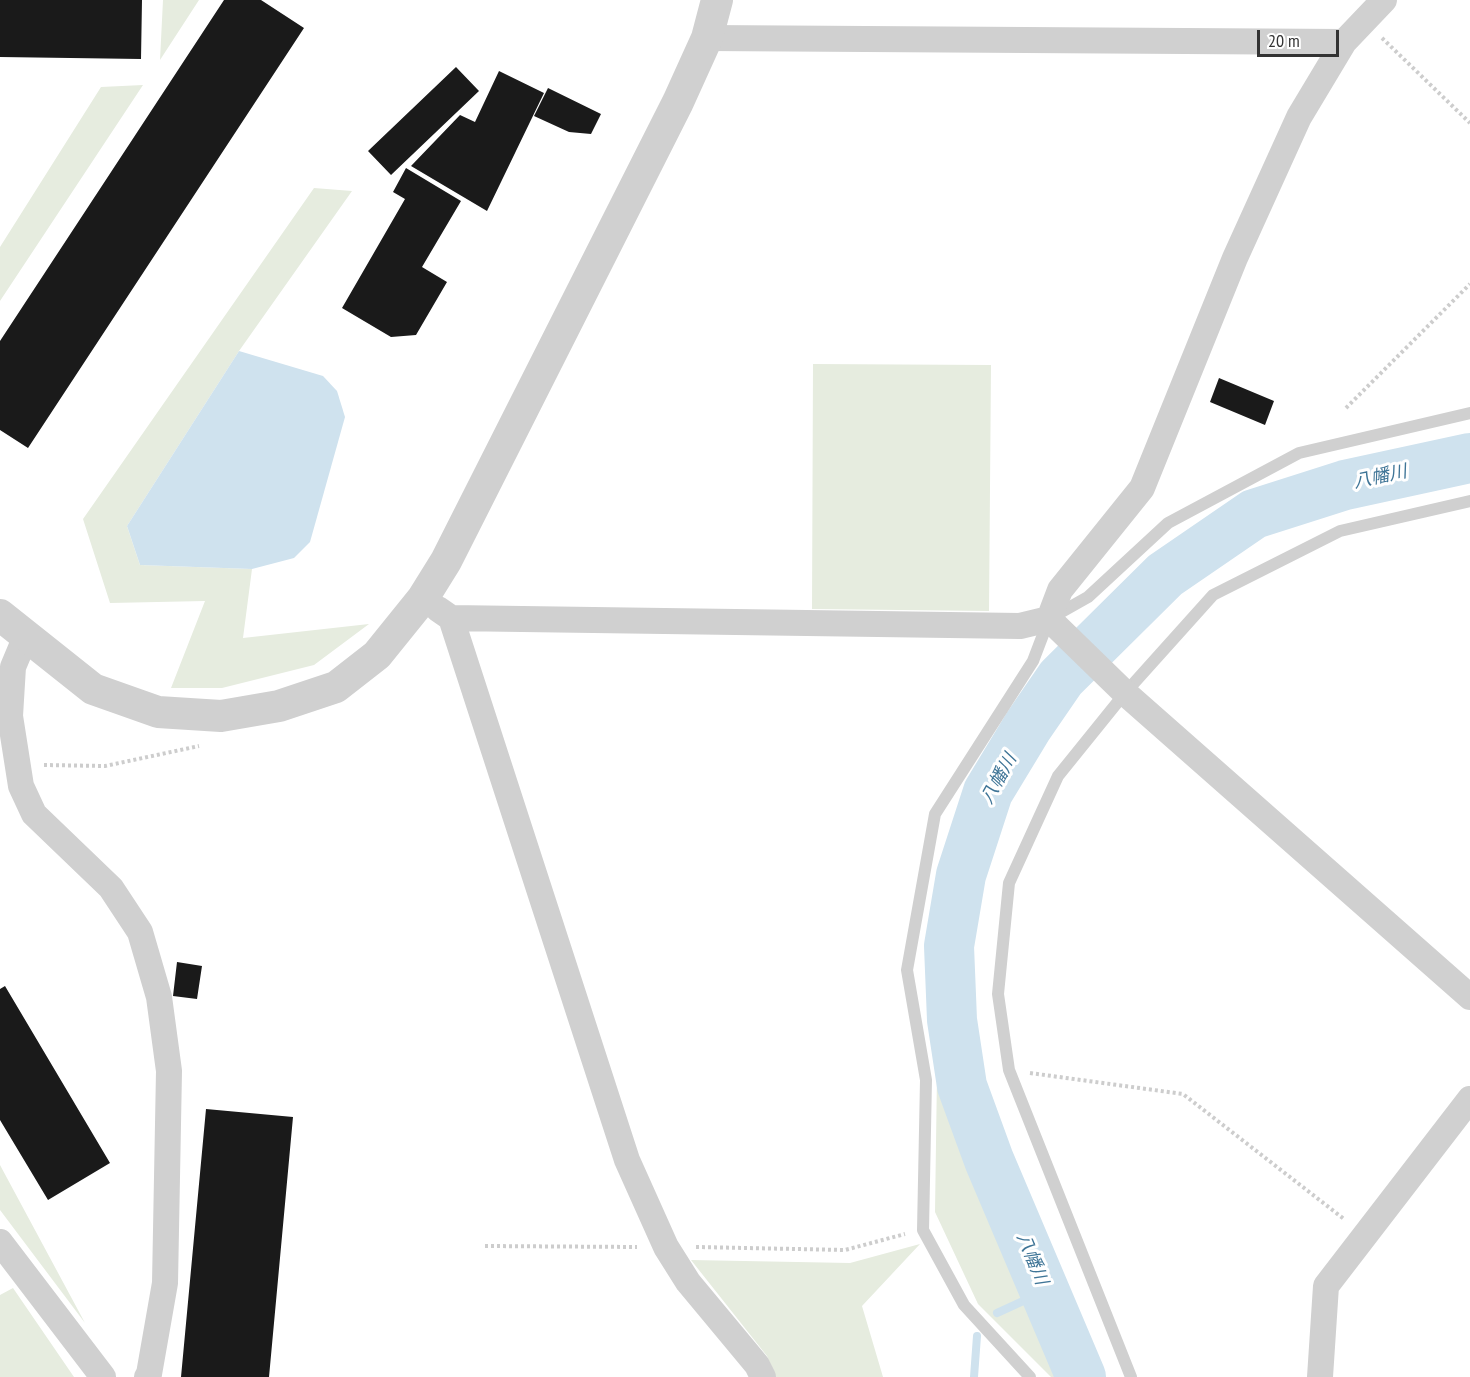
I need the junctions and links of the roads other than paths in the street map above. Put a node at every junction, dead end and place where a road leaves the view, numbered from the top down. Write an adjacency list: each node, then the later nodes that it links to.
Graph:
1 (717, 0): 3 (street)
2 (1384, 0): 4 (street)
3 (707, 38): 4 (street); 7 (street)
4 (1344, 42): 10 (street)
5 (1470, 413): 10 (lane)
6 (1470, 501): 12 (lane)
7 (423, 598): 9 (street); 11 (street)
8 (0, 615): 11 (street)
9 (451, 618): 10 (street); 18 (street)
10 (1055, 624): 12 (street); 19 (lane)
11 (26, 636): 17 (street)
12 (1125, 693): 13 (street); 20 (lane)
13 (1470, 997)
14 (1470, 1099): 21 (street)
15 (0, 1242): 16 (street)
16 (103, 1377)
17 (147, 1377)
18 (763, 1377)
19 (1030, 1377)
20 (1131, 1377)
21 (1320, 1377)

